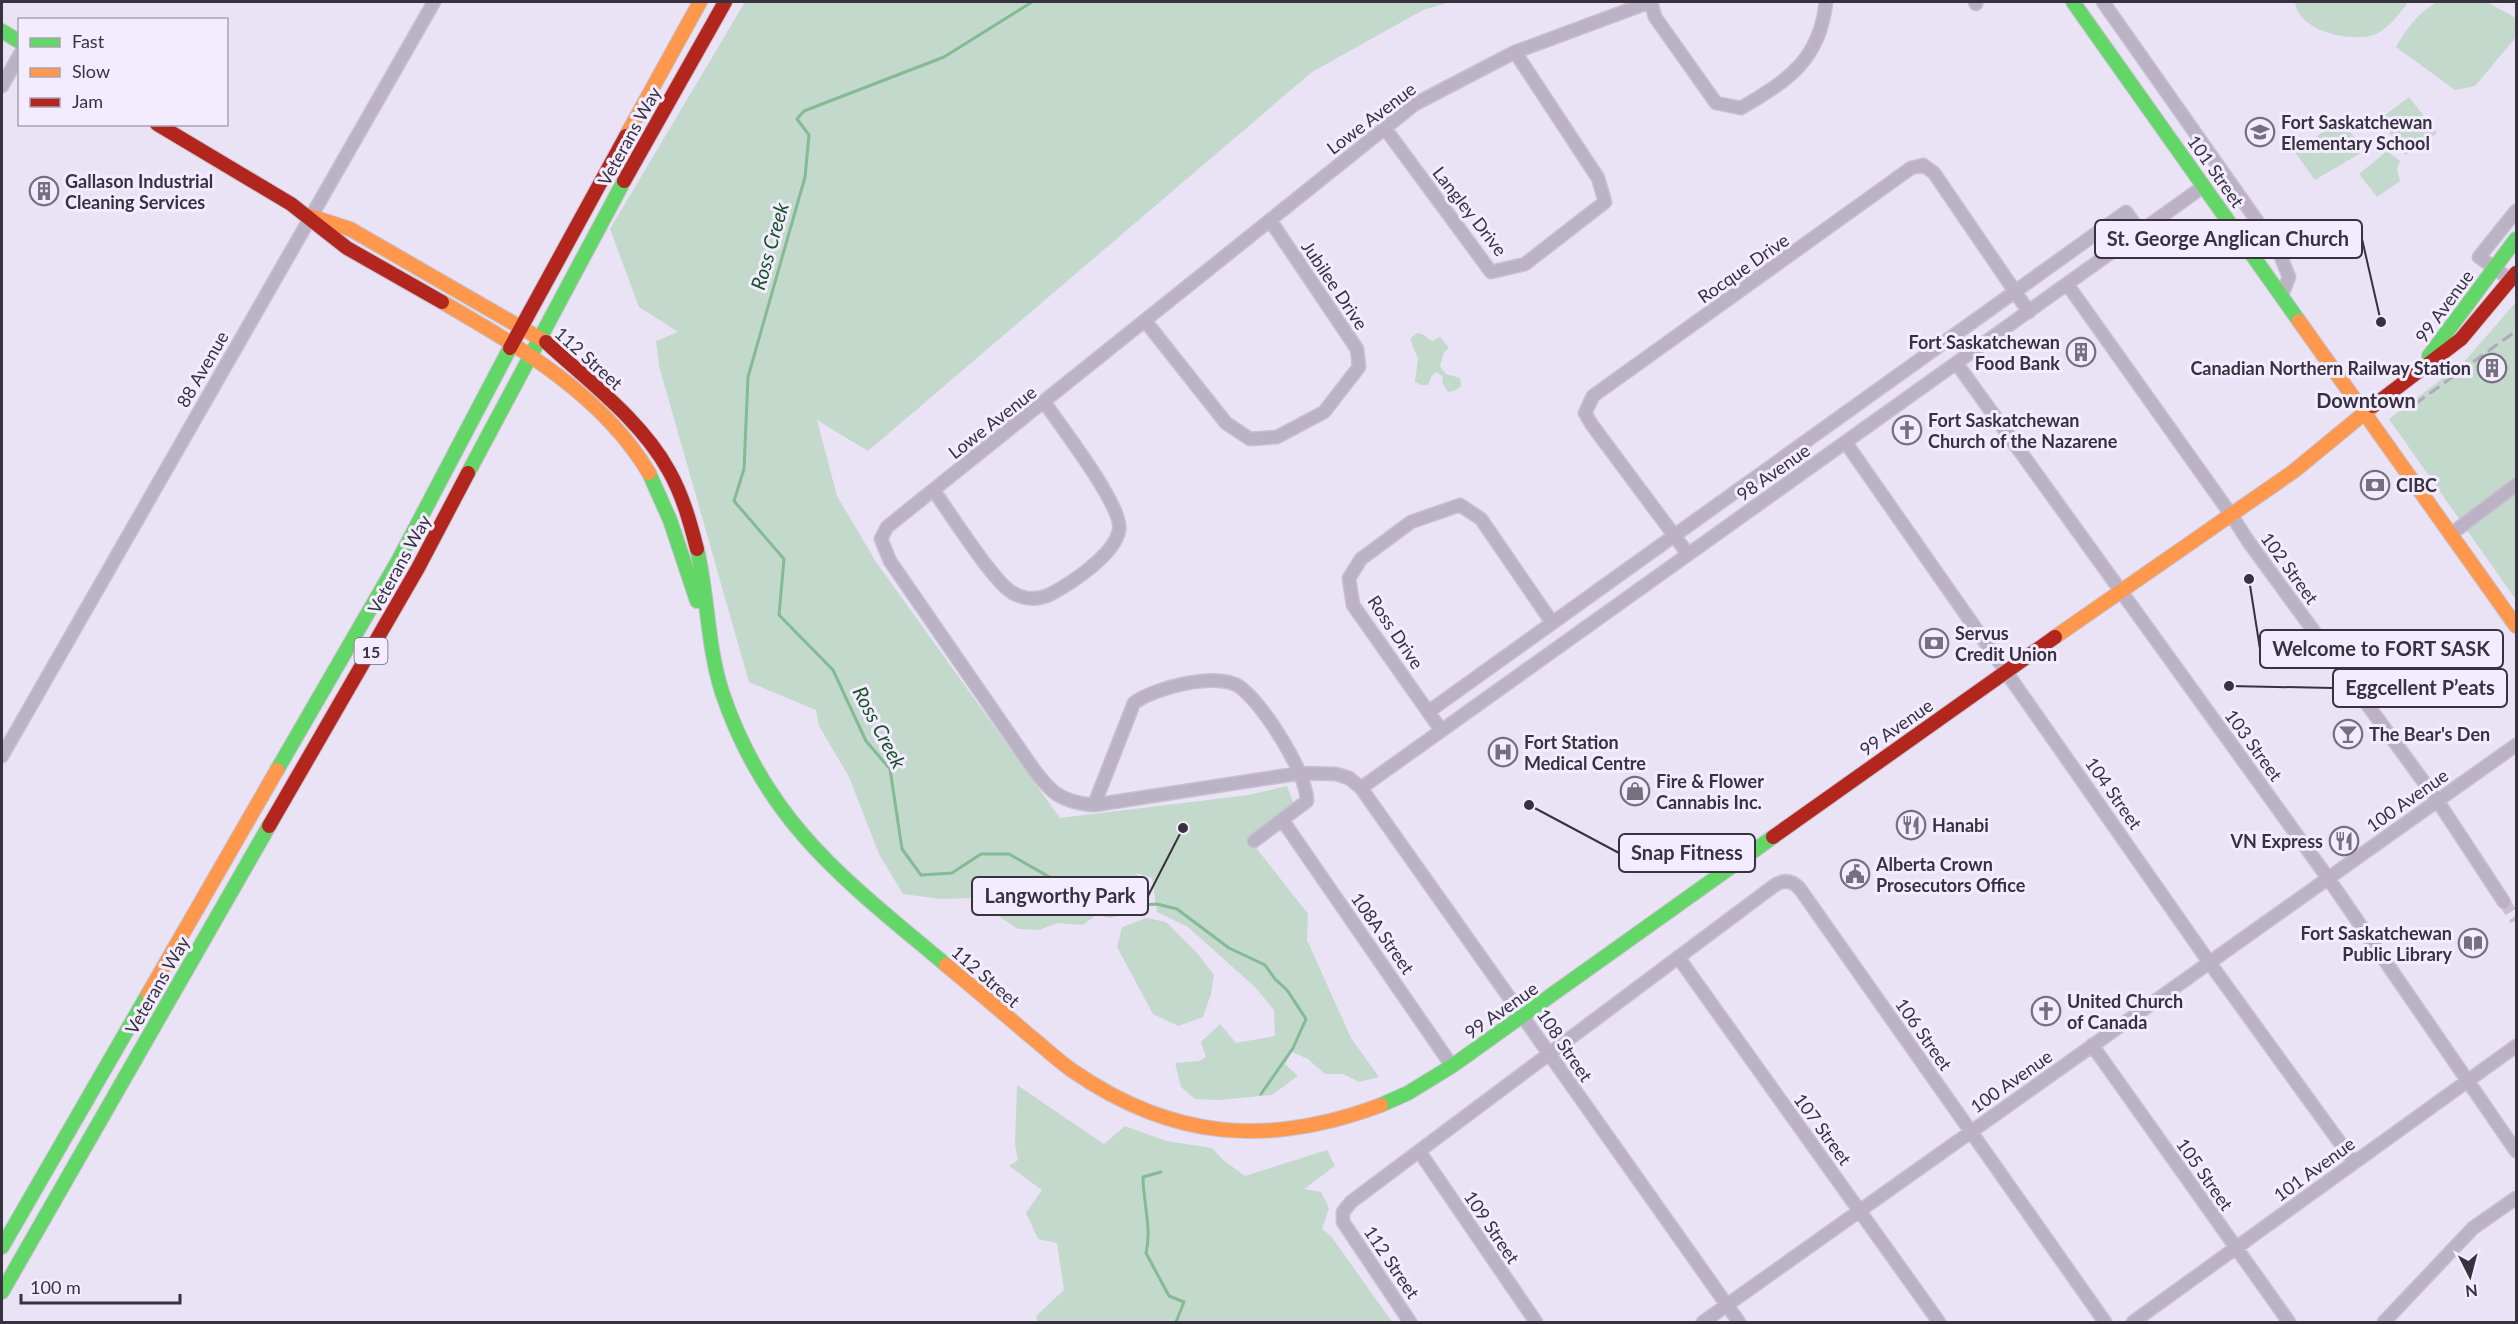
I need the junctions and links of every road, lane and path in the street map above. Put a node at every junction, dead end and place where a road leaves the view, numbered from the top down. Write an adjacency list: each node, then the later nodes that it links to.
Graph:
1 (434, 2): 17 (street, 88 Avenue)
2 (700, 2): 28 (main road, Veterans Way / 15)
3 (725, 2): 29 (main road, Veterans Way / 15)
4 (1650, 2): 5 (street); 10 (street, Lowe Avenue)
5 (1826, 2)
6 (2073, 2): 15 (main road, 101 Street)
7 (2103, 2): 25 (street)
8 (2, 31): 9 (main road)
9 (18, 41)
10 (1515, 52): 14 (street, Lowe Avenue); 14 (street, Langley Drive)
11 (18, 58): 12 (street)
12 (2, 86)
13 (160, 126): 17 (main road, 112 Street)
14 (1384, 127): 18 (street, Lowe Avenue)
15 (2204, 186): 19 (street, 98 Avenue); 25 (main road, 101 Street)
16 (2517, 211): 21 (street, 99 Avenue)
17 (310, 216): 28 (main road, 112 Street); 30 (main road, 112 Street); 51 (street, 88 Avenue)
18 (1270, 220): 27 (street, Lowe Avenue); 27 (street, Jubilee Drive)
19 (2140, 231): 23 (street, 98 Avenue); 24 (street)
20 (2517, 239): 21 (main road, 99 Avenue)
21 (2493, 268): 22 (street, 99 Avenue); 33 (main road, 99 Avenue)
22 (2514, 277): 33 (main road, 99 Avenue)
23 (2067, 285): 26 (street, 98 Avenue); 39 (street, 102 Street)
24 (2015, 292): 26 (street, Rocque Drive); 40 (street); 40 (street, Rocque Drive)
25 (2282, 295): 35 (main road, 101 Street)
26 (2029, 312): 32 (street, 98 Avenue)
27 (1146, 322): 34 (street, Lowe Avenue)
28 (522, 326): 29 (main road, 112 Street); 30 (main road, Veterans Way / 15)
29 (542, 338): 31 (main road, Veterans Way / 15); 46 (main road, 112 Street)
30 (512, 345): 31 (main road, 112 Street); 75 (main road, Veterans Way / 15)
31 (531, 357): 46 (main road, 112 Street); 77 (main road, Veterans Way / 15)
32 (1957, 364): 36 (street, 98 Avenue); 43 (street, 103 Street)
33 (2424, 365): 35 (main road, 99 Avenue)
34 (1045, 403): 38 (street, Lowe Avenue); 38 (street)
35 (2365, 415): 39 (main road, 99 Avenue); 41 (main road, 101 Street)
36 (1846, 443): 42 (street, 98 Avenue); 47 (street, 104 Street)
37 (2517, 485): 41 (street)
38 (934, 491): 55 (street, Lowe Avenue)
39 (2232, 516): 43 (main road, 99 Avenue); 54 (street, 102 Street)
40 (1674, 534): 42 (street, Rocque Drive); 44 (street)
41 (2451, 534): 45 (main road, 101 Street)
42 (1688, 554): 49 (street, 98 Avenue)
43 (2122, 591): 47 (main road, 99 Avenue); 58 (street, 103 Street)
44 (1551, 621): 48 (street); 48 (street, Ross Drive)
45 (2517, 627)
46 (709, 639): 68 (main road, 112 Street)
47 (2007, 670): 61 (street, 104 Street); 62 (main road, 99 Avenue)
48 (1428, 712): 49 (street, Ross Drive)
49 (1441, 730): 53 (street, 98 Avenue)
50 (2517, 745): 54 (street, 100 Avenue)
51 (2, 756)
52 (1300, 773): 53 (street, Lowe Avenue); 55 (street, Lowe Avenue); 55 (street); 56 (street)
53 (1361, 788): 62 (street, 108 Street)
54 (2437, 800): 58 (street, 100 Avenue); 59 (street, 102 Street)
55 (1094, 805)
56 (1283, 821): 57 (street); 66 (street, 108A Street)
57 (1254, 841)
58 (2328, 878): 61 (street, 100 Avenue); 67 (street, 103 Street)
59 (2504, 902)
60 (1678, 957): 65 (street); 69 (street, 106 Street); 74 (street, 107 Street)
61 (2209, 962): 63 (street, 100 Avenue); 72 (street, 104 Street)
62 (1525, 1017): 65 (street, 108 Street); 66 (main road, 99 Avenue)
63 (2092, 1045): 69 (street, 100 Avenue); 76 (street, 105 Street)
64 (2517, 1046): 67 (street, 101 Avenue)
65 (1548, 1056): 70 (street); 78 (street, 108 Street)
66 (1452, 1066): 68 (main road, 99 Avenue)
67 (2467, 1082): 71 (street, 103 Street); 72 (street, 101 Avenue)
68 (1380, 1106)
69 (1970, 1132): 74 (street, 100 Avenue); 84 (street, 106 Street)
70 (1419, 1151): 79 (street, 112 Street); 80 (street, 109 Street)
71 (2517, 1151)
72 (2354, 1162): 76 (street, 101 Avenue)
73 (2517, 1198): 87 (street)
74 (1860, 1210): 78 (street, 100 Avenue); 83 (street, 107 Street)
75 (2, 1247)
76 (2236, 1249): 85 (street, 101 Avenue); 86 (street, 105 Street)
77 (2, 1292)
78 (1726, 1305): 81 (street, 100 Avenue); 82 (street, 108 Street)
79 (1410, 1323)
80 (1536, 1323)
81 (1703, 1323)
82 (1739, 1323)
83 (1939, 1323)
84 (2105, 1323)
85 (2133, 1323)
86 (2289, 1323)
87 (2384, 1323)

